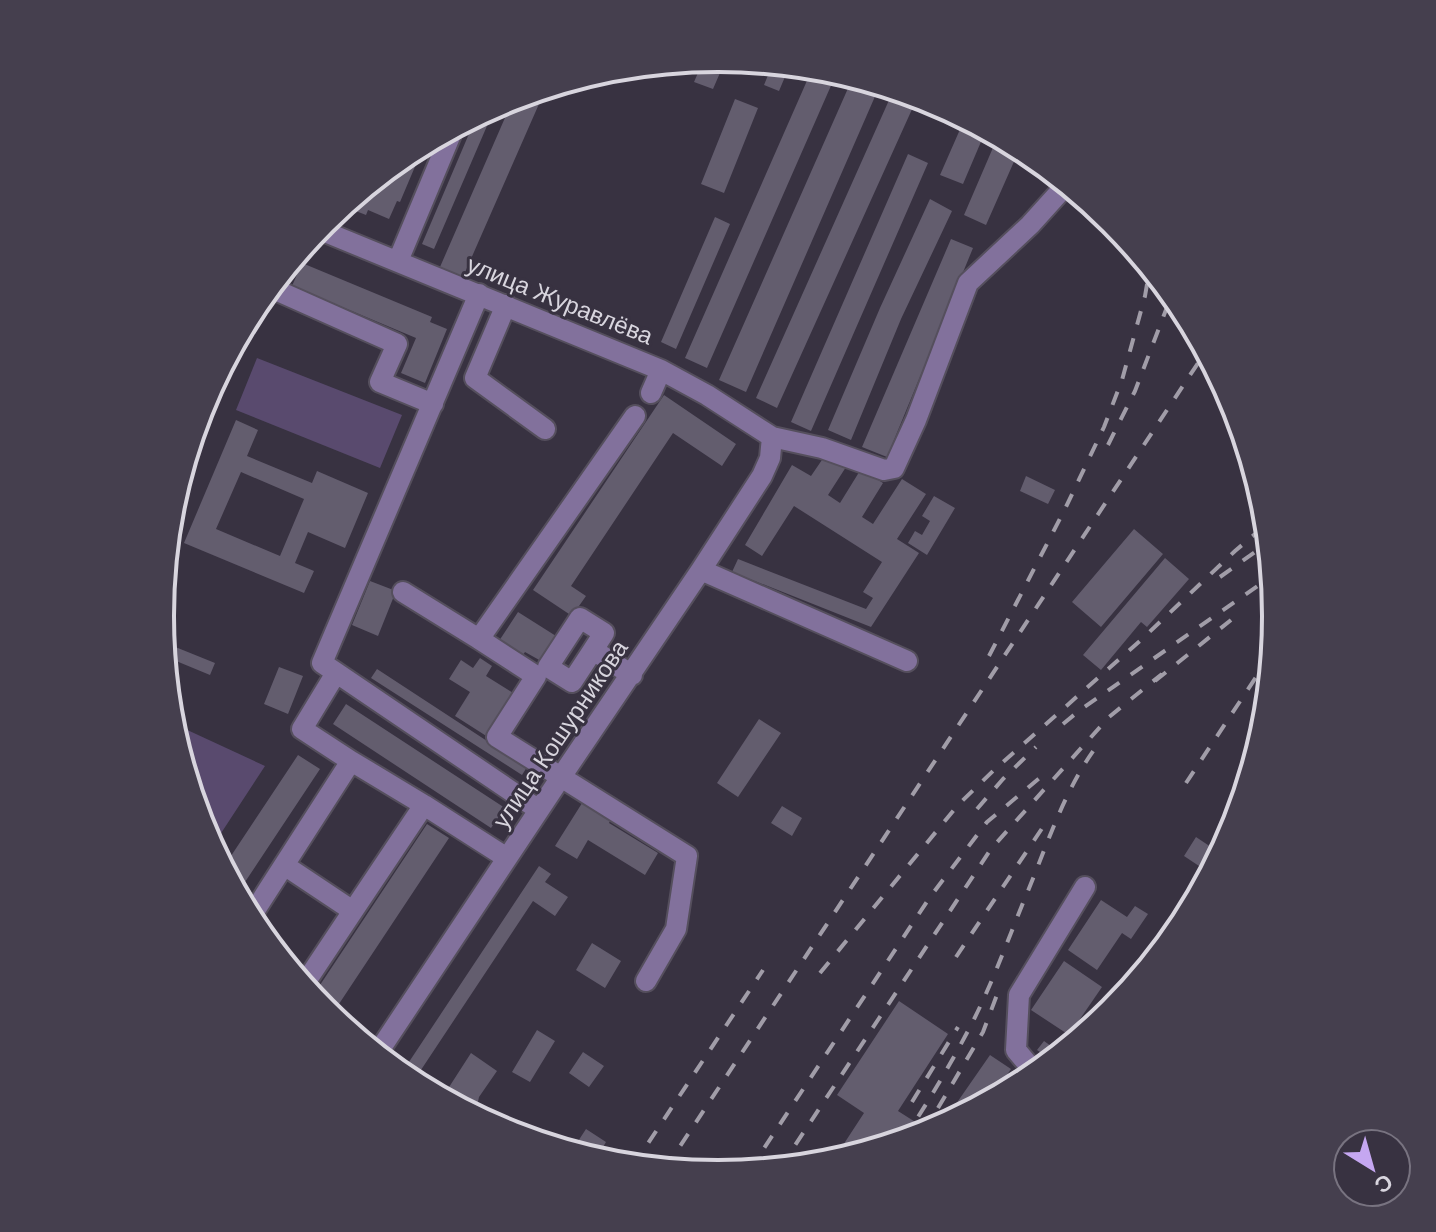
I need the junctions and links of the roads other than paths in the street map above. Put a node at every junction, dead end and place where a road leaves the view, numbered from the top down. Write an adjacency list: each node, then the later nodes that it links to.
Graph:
1 (447, 145): 4 (street)
2 (1059, 192): 13 (street)
3 (330, 234): 4 (street, улица Журавлёва)
4 (398, 261): 6 (street, улица Журавлёва)
5 (284, 287): 10 (street)
6 (479, 294): 7 (street, улица Журавлёва); 10 (street)
7 (506, 305): 8 (street, улица Журавлёва); 12 (street)
8 (661, 370): 9 (street); 13 (street, улица Журавлёва)
9 (651, 393)
10 (433, 404): 19 (street)
11 (635, 416): 16 (street)
12 (545, 429)
13 (772, 437): 14 (street, улица Кошурникова)
14 (701, 570): 18 (street); 20 (street, улица Кошурникова)
15 (403, 592): 16 (street)
16 (479, 639): 22 (street)
17 (593, 650): 20 (street)
18 (907, 661)
19 (336, 673): 21 (street); 24 (street)
20 (632, 675): 22 (street, улица Кошурникова)
21 (351, 761): 23 (street); 26 (street)
22 (561, 777): 24 (street, улица Кошурникова); 31 (street)
23 (424, 805): 25 (street); 29 (street)
24 (539, 810): 25 (street, улица Кошурникова)
25 (507, 858): 32 (street, улица Кошурникова)
26 (284, 865): 28 (street); 29 (street)
27 (1085, 887): 33 (street)
28 (258, 905)
29 (353, 911): 30 (street)
30 (310, 976)
31 (646, 981)
32 (383, 1045)
33 (1027, 1063)

